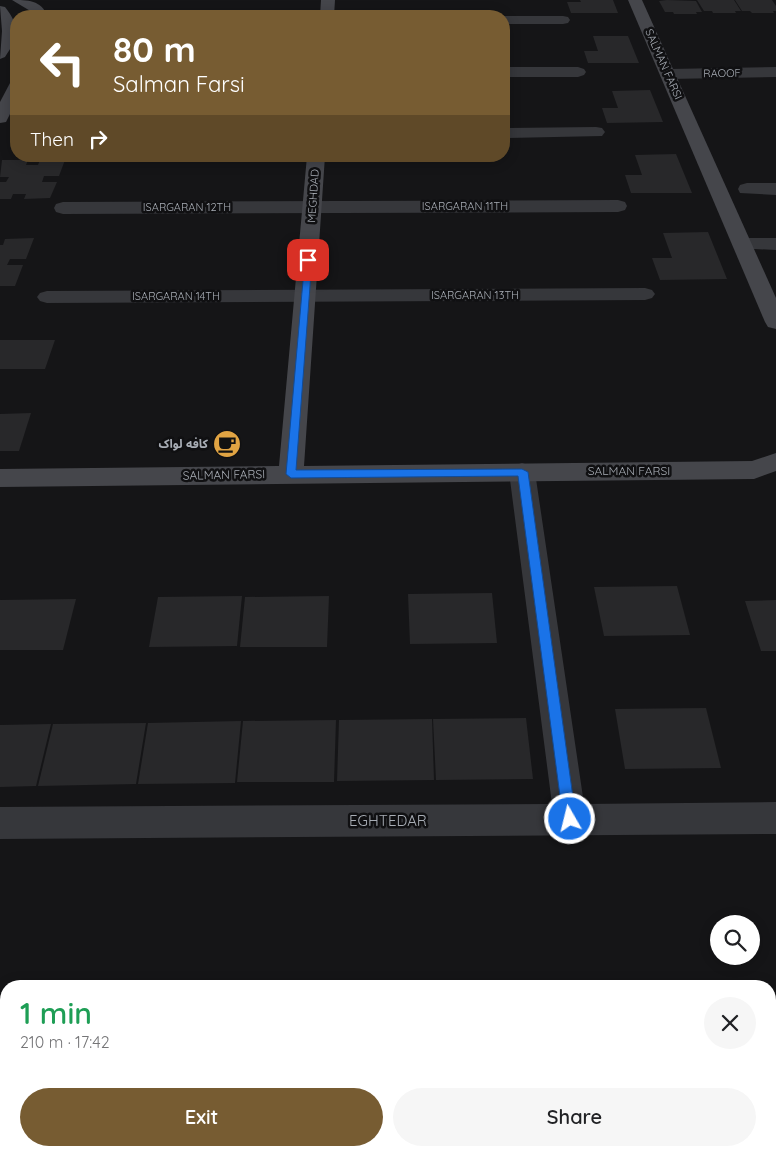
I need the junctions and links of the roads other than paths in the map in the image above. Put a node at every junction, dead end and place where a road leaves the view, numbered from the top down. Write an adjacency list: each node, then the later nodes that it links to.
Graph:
1 (19, 0): 4 (street)
2 (635, 0): 13 (street, SALMAN FARSI)
3 (0, 10): 7 (street)
4 (38, 10)
5 (510, 20): 6 (street)
6 (563, 20)
7 (10, 25)
8 (10, 32): 9 (street)
9 (0, 54)
10 (510, 72): 11 (street)
11 (578, 72)
12 (776, 72): 13 (street, RAOOF)
13 (669, 74): 24 (street, SALMAN FARSI)
14 (10, 98): 15 (street)
15 (0, 118)
16 (596, 132): 17 (street)
17 (510, 133)
18 (316, 162): 22 (street, MEGHDAD)
19 (747, 189): 20 (street)
20 (776, 189)
21 (618, 206): 22 (street, ISARGARAN 11TH)
22 (312, 207): 23 (street, ISARGARAN 12TH); 27 (street, MEGHDAD)
23 (63, 208)
24 (742, 244): 25 (street); 29 (street, SALMAN FARSI)
25 (776, 244)
26 (645, 294): 27 (street, ISARGARAN 13TH)
27 (305, 296): 28 (street, ISARGARAN 14TH); 32 (street, MEGHDAD)
28 (47, 297)
29 (776, 322)
30 (776, 462): 31 (street, SALMAN FARSI)
31 (522, 472): 32 (street, SALMAN FARSI); 35 (street)
32 (291, 474): 33 (street, SALMAN FARSI)
33 (0, 478)
34 (776, 818): 35 (street, EGHTEDAR)
35 (570, 819): 36 (street, EGHTEDAR)
36 (0, 824)

